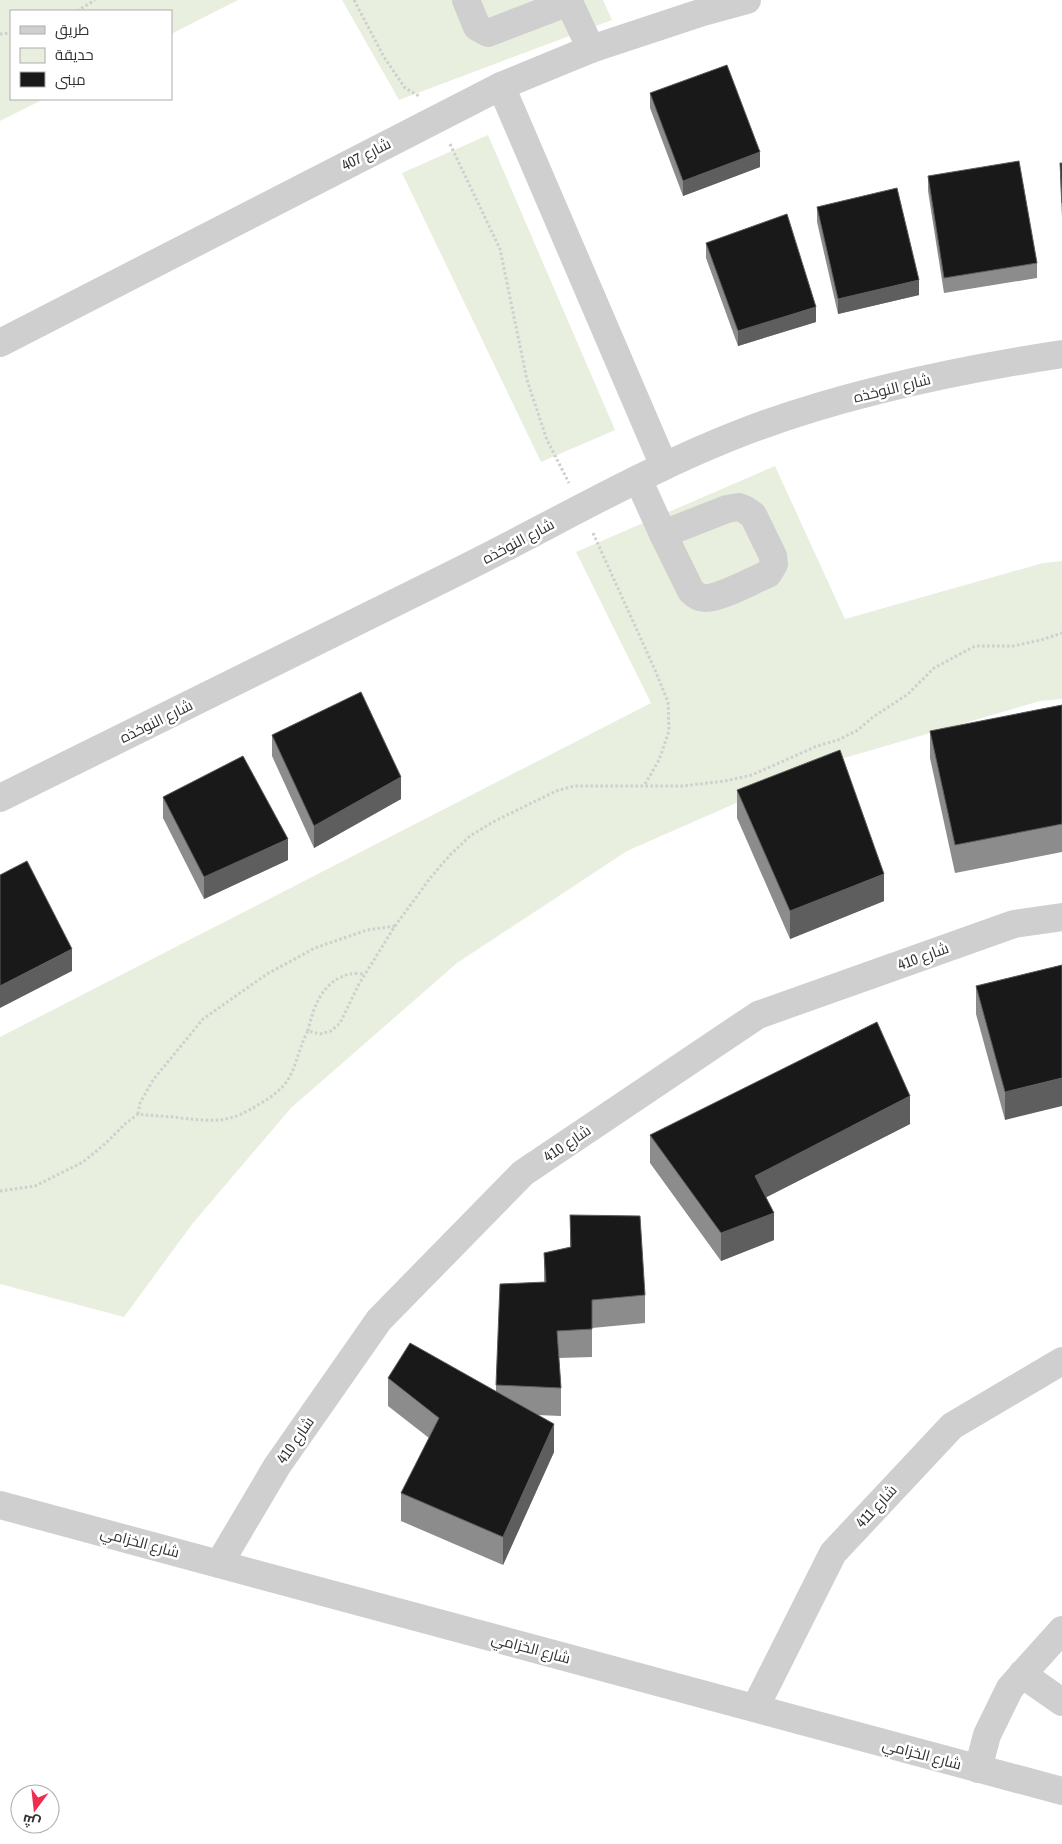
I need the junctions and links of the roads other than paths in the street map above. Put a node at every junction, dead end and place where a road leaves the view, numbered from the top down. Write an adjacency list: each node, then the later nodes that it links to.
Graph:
1 (466, 0): 3 (street)
2 (747, 0): 4 (street, شارع 407)
3 (569, 1): 4 (street)
4 (591, 49): 5 (street, شارع 407)
5 (501, 86): 6 (street, شارع 407); 8 (street)
6 (0, 343)
7 (1062, 354): 8 (street, شارع النوخذه)
8 (664, 466): 9 (street, شارع النوخذه)
9 (638, 479): 10 (street); 11 (street, شارع النوخذه)
10 (663, 534)
11 (0, 798)
12 (1062, 917): 15 (street, شارع 410)
13 (1062, 1361): 19 (street, شارع 411)
14 (0, 1504): 15 (street, شارع الخزامي)
15 (219, 1564): 19 (street, شارع الخزامي)
16 (1062, 1630): 17 (street)
17 (1022, 1674): 18 (street); 20 (street)
18 (1062, 1702)
19 (755, 1708): 20 (street, شارع الخزامي)
20 (978, 1769): 21 (street, شارع الخزامي)
21 (1062, 1791)

